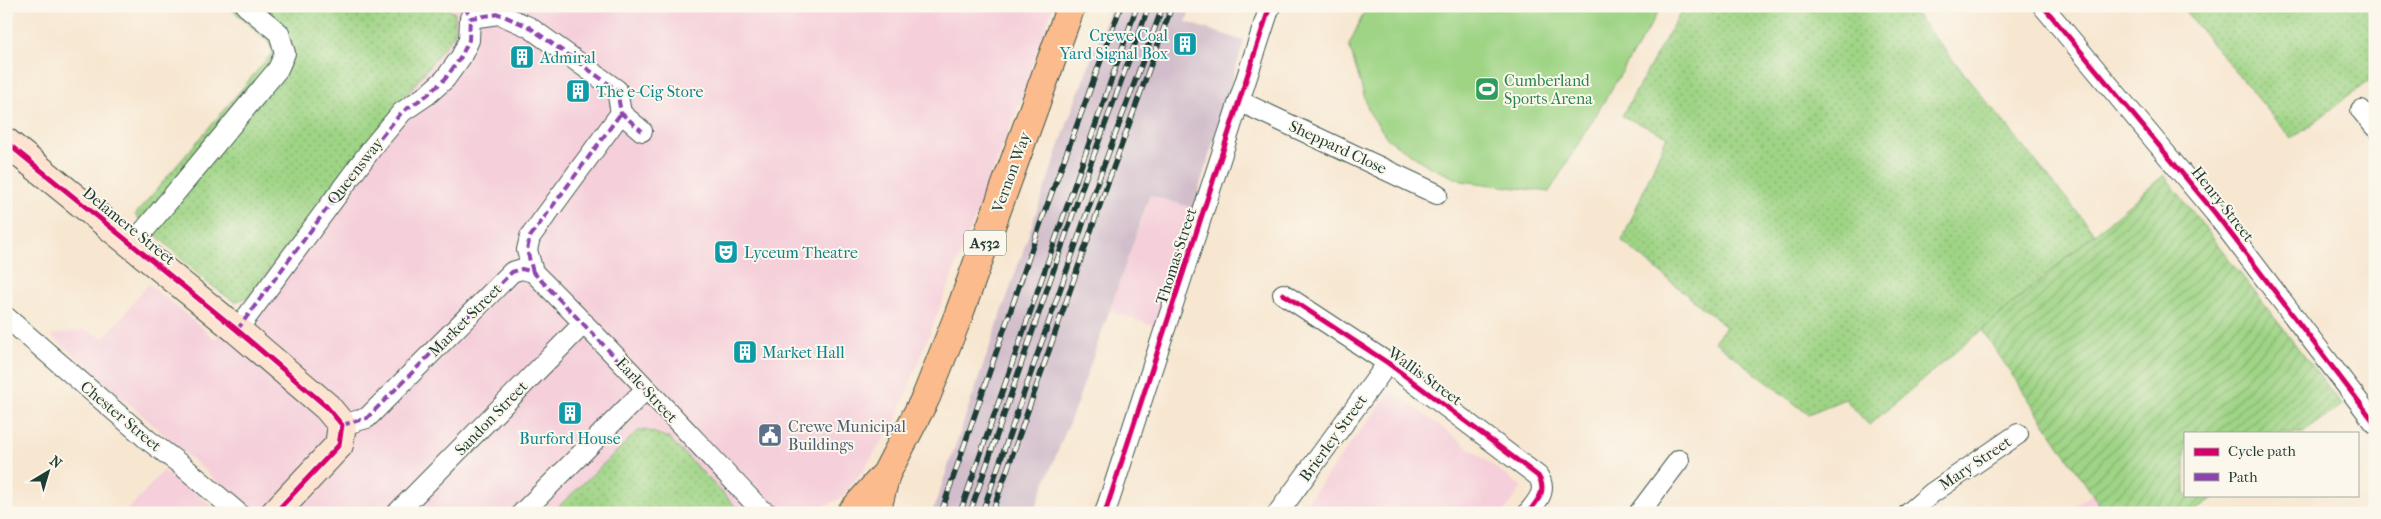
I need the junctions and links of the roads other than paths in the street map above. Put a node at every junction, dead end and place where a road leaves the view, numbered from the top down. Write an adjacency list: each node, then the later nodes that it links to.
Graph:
1 (246, 6): 6 (street)
2 (1071, 6): 26 (main road, Vernon Way / A532)
3 (1270, 6): 7 (street, Thomas Street)
4 (2043, 6): 22 (street, Henry Street)
5 (467, 12): 9 (street); 19 (street, Queensway)
6 (267, 13): 14 (street)
7 (1239, 101): 13 (street, Sheppard Close); 34 (street, Thomas Street)
8 (2362, 110): 10 (street)
9 (621, 113): 11 (street); 15 (street)
10 (2375, 127)
11 (642, 131)
12 (6, 142): 14 (street, Delamere Street)
13 (1437, 194)
14 (132, 244): 19 (street, Delamere Street)
15 (533, 272): 18 (street, Earle Street); 23 (street, Market Street)
16 (1283, 294): 20 (street, Wallis Street)
17 (6, 317): 28 (street, Chester Street)
18 (584, 323): 21 (street, Earle Street); 30 (street, Sandon Street)
19 (236, 330): 23 (street, Delamere Street)
20 (1388, 363): 35 (street, Brierley Street); 36 (street, Wallis Street)
21 (646, 389): 27 (street, Earle Street); 31 (street)
22 (2375, 423)
23 (342, 425): 29 (street)
24 (2018, 434): 38 (street, Mary Street)
25 (1679, 460): 37 (street)
26 (886, 474): 32 (main road, Vernon Way / A532); 33 (main road, Vernon Way / A532)
27 (763, 512)
28 (238, 513)
29 (275, 513)
30 (397, 513)
31 (522, 513)
32 (851, 513)
33 (876, 513)
34 (1105, 513)
35 (1278, 513)
36 (1528, 513)
37 (1639, 513)
38 (1909, 513)

